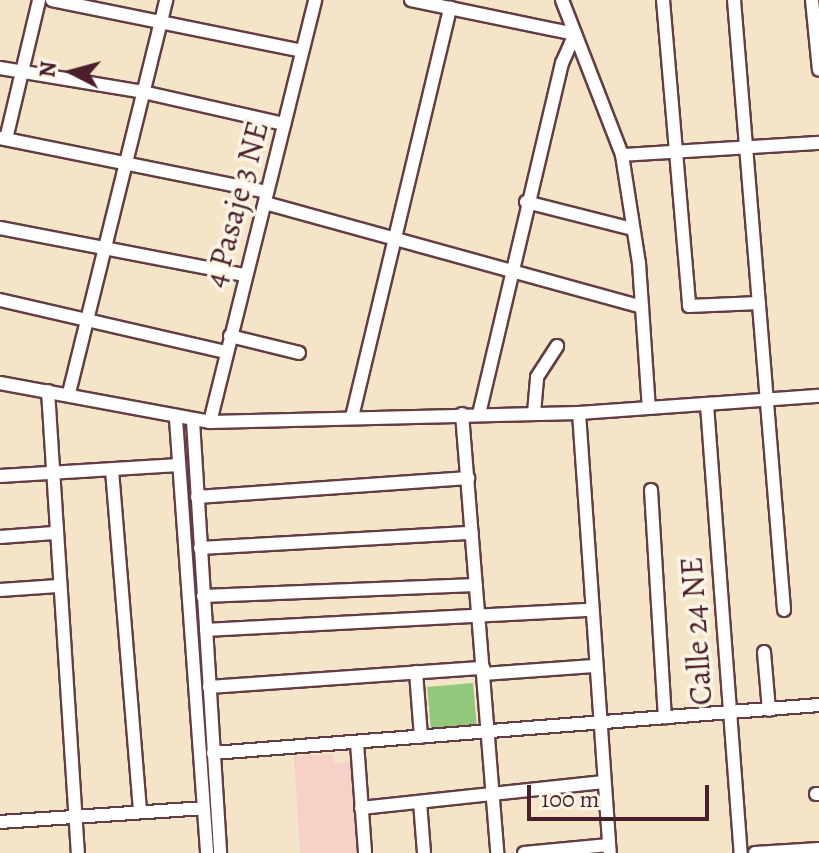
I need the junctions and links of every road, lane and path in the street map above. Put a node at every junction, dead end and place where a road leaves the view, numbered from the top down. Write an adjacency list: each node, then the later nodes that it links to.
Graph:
1 (39, 0): 16 (street)
2 (52, 0): 11 (street)
3 (166, 0): 11 (street)
4 (315, 0): 13 (street, 4 Pasaje 3 NE)
5 (411, 0): 10 (street)
6 (562, 0): 12 (street)
7 (663, 0): 22 (street)
8 (734, 0): 21 (street)
9 (812, 0): 15 (street)
10 (450, 8): 12 (street); 29 (street)
11 (161, 21): 13 (street); 17 (street)
12 (575, 34): 23 (street); 26 (street)
13 (302, 51): 18 (street, 4 Pasaje 3 NE)
14 (0, 68): 16 (street)
15 (819, 70)
16 (22, 73): 17 (street); 19 (street)
17 (143, 92): 18 (street); 24 (street)
18 (284, 124): 25 (street, 4 Pasaje 3 NE)
19 (3, 139): 24 (street)
20 (819, 143): 21 (street)
21 (744, 148): 22 (street); 34 (street)
22 (679, 152): 23 (street); 34 (street)
23 (622, 155): 28 (street)
24 (128, 164): 25 (street); 30 (street)
25 (266, 198): 29 (street); 32 (street, 4 Pasaje 3 NE)
26 (526, 202): 28 (street); 31 (street)
27 (0, 228): 30 (street)
28 (633, 229): 35 (street)
29 (394, 239): 31 (street); 52 (street)
30 (106, 246): 32 (street); 36 (street)
31 (510, 271): 35 (street); 51 (street)
32 (243, 275): 37 (street, 4 Pasaje 3 NE)
33 (0, 300): 36 (street)
34 (759, 303): 45 (street)
35 (642, 307): 47 (street)
36 (90, 318): 39 (street); 43 (street)
37 (230, 336): 39 (street, 4 Pasaje 3 NE); 40 (street)
38 (557, 346): 48 (street)
39 (226, 352): 55 (street, 4 Pasaje 3 NE)
40 (299, 353)
41 (0, 383): 42 (street)
42 (48, 391): 43 (street); 58 (street)
43 (69, 393): 53 (street)
44 (819, 396): 45 (street)
45 (768, 400): 46 (street); 72 (street)
46 (707, 405): 47 (street); 82 (street, Calle 24 NE)
47 (649, 408): 49 (street)
48 (534, 413): 49 (street); 51 (street)
49 (579, 413): 71 (street)
50 (462, 414): 51 (street); 52 (street); 60 (street)
51 (479, 414)
52 (352, 417): 55 (street)
53 (176, 419): 54 (street); 56 (street)
54 (193, 421): 55 (street); 62 (street)
55 (210, 422)
56 (179, 465): 57 (street); 92 (street)
57 (112, 470): 58 (street); 94 (street)
58 (49, 472): 59 (street); 63 (street)
59 (0, 476)
60 (468, 478): 62 (street); 64 (street)
61 (651, 490): 83 (street)
62 (197, 497): 66 (street)
63 (54, 533): 65 (street); 68 (street)
64 (472, 533): 66 (street); 67 (street)
65 (0, 537)
66 (200, 548): 70 (street)
67 (476, 585): 70 (street); 73 (street)
68 (58, 586): 69 (street); 95 (street)
69 (0, 590)
70 (203, 596): 74 (street)
71 (589, 610): 73 (street); 76 (street)
72 (784, 610)
73 (479, 618): 74 (street); 77 (street)
74 (206, 630): 79 (street)
75 (764, 652): 81 (street)
76 (594, 666): 77 (street); 84 (street)
77 (483, 671): 78 (street); 85 (street)
78 (416, 672): 79 (street); 86 (street)
79 (209, 687): 88 (street)
80 (819, 705): 81 (street)
81 (769, 710): 82 (street)
82 (728, 713): 83 (street); 106 (street, Calle 24 NE)
83 (665, 718): 84 (street)
84 (599, 723): 85 (street); 89 (street)
85 (488, 731): 86 (street); 90 (street)
86 (421, 737): 87 (street)
87 (357, 743): 88 (street); 93 (street)
88 (213, 753): 101 (street)
89 (604, 782): 90 (street); 97 (street)
90 (493, 794): 91 (street); 104 (street)
91 (420, 802): 93 (street); 103 (street)
92 (204, 808): 94 (street); 100 (street)
93 (361, 808): 102 (street)
94 (140, 812): 95 (street)
95 (75, 816): 96 (street); 99 (street)
96 (0, 822)
97 (610, 849): 105 (street)
98 (819, 849): 107 (street)
99 (78, 853)
100 (207, 853)
101 (220, 853)
102 (365, 853)
103 (424, 853)
104 (497, 853)
105 (524, 853)
106 (741, 853)
107 (755, 853)

